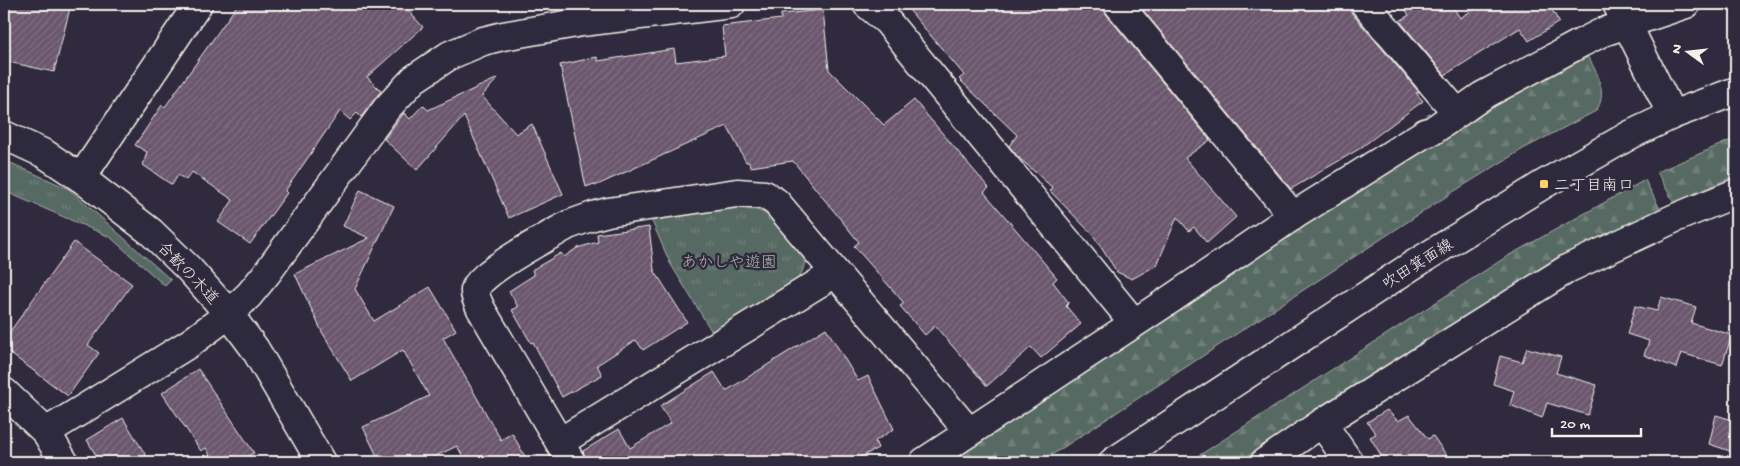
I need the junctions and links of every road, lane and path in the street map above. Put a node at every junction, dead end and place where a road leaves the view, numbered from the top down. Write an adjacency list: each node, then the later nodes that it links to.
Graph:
1 (198, 4): 13 (street)
2 (731, 4): 7 (street)
3 (868, 4): 18 (street)
4 (1118, 4): 15 (street)
5 (1365, 4): 10 (street)
6 (1686, 4): 8 (street)
7 (615, 11): 17 (street)
8 (1622, 14): 10 (street); 11 (street)
9 (1736, 91): 11 (street, 吹田箕面線)
10 (1457, 113): 15 (street)
11 (1672, 115): 27 (street, 吹田箕面線)
12 (4, 135): 13 (street, 合歓の木道)
13 (81, 178): 17 (street, 合歓の木道)
14 (1736, 193): 20 (street)
15 (1293, 216): 18 (street)
16 (835, 273): 22 (street); 23 (street); 23 (street)
17 (229, 314): 21 (street); 25 (street, 合歓の木道)
18 (1134, 323): 22 (street)
19 (4, 392): 21 (street)
20 (1322, 423): 28 (street); 29 (street)
21 (46, 432): 24 (street)
22 (969, 432): 26 (street)
23 (565, 452)
24 (64, 462)
25 (321, 462)
26 (924, 462)
27 (1113, 462)
28 (1265, 462)
29 (1349, 462)

